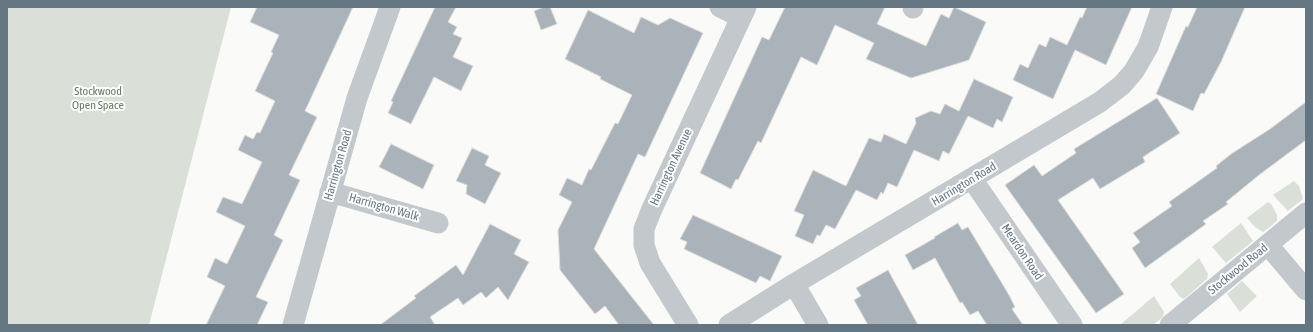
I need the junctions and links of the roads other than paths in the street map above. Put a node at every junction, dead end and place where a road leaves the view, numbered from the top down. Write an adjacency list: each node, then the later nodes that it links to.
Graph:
1 (390, 7): 6 (street, Harrington Road)
2 (720, 7): 4 (street)
3 (1162, 7): 5 (street, Harrington Road)
4 (743, 12): 13 (street, Harrington Avenue)
5 (972, 179): 10 (street, Harrington Road); 16 (street, Meardon Road)
6 (330, 192): 8 (street, Harrington Walk); 12 (street, Harrington Road)
7 (1306, 213): 9 (street, Stockwood Road)
8 (438, 223)
9 (1268, 245): 11 (street); 17 (street, Stockwood Road)
10 (794, 284): 14 (street, Harrington Road); 15 (street)
11 (1306, 290)
12 (293, 325)
13 (688, 325)
14 (729, 325)
15 (818, 325)
16 (1072, 325)
17 (1170, 325)

